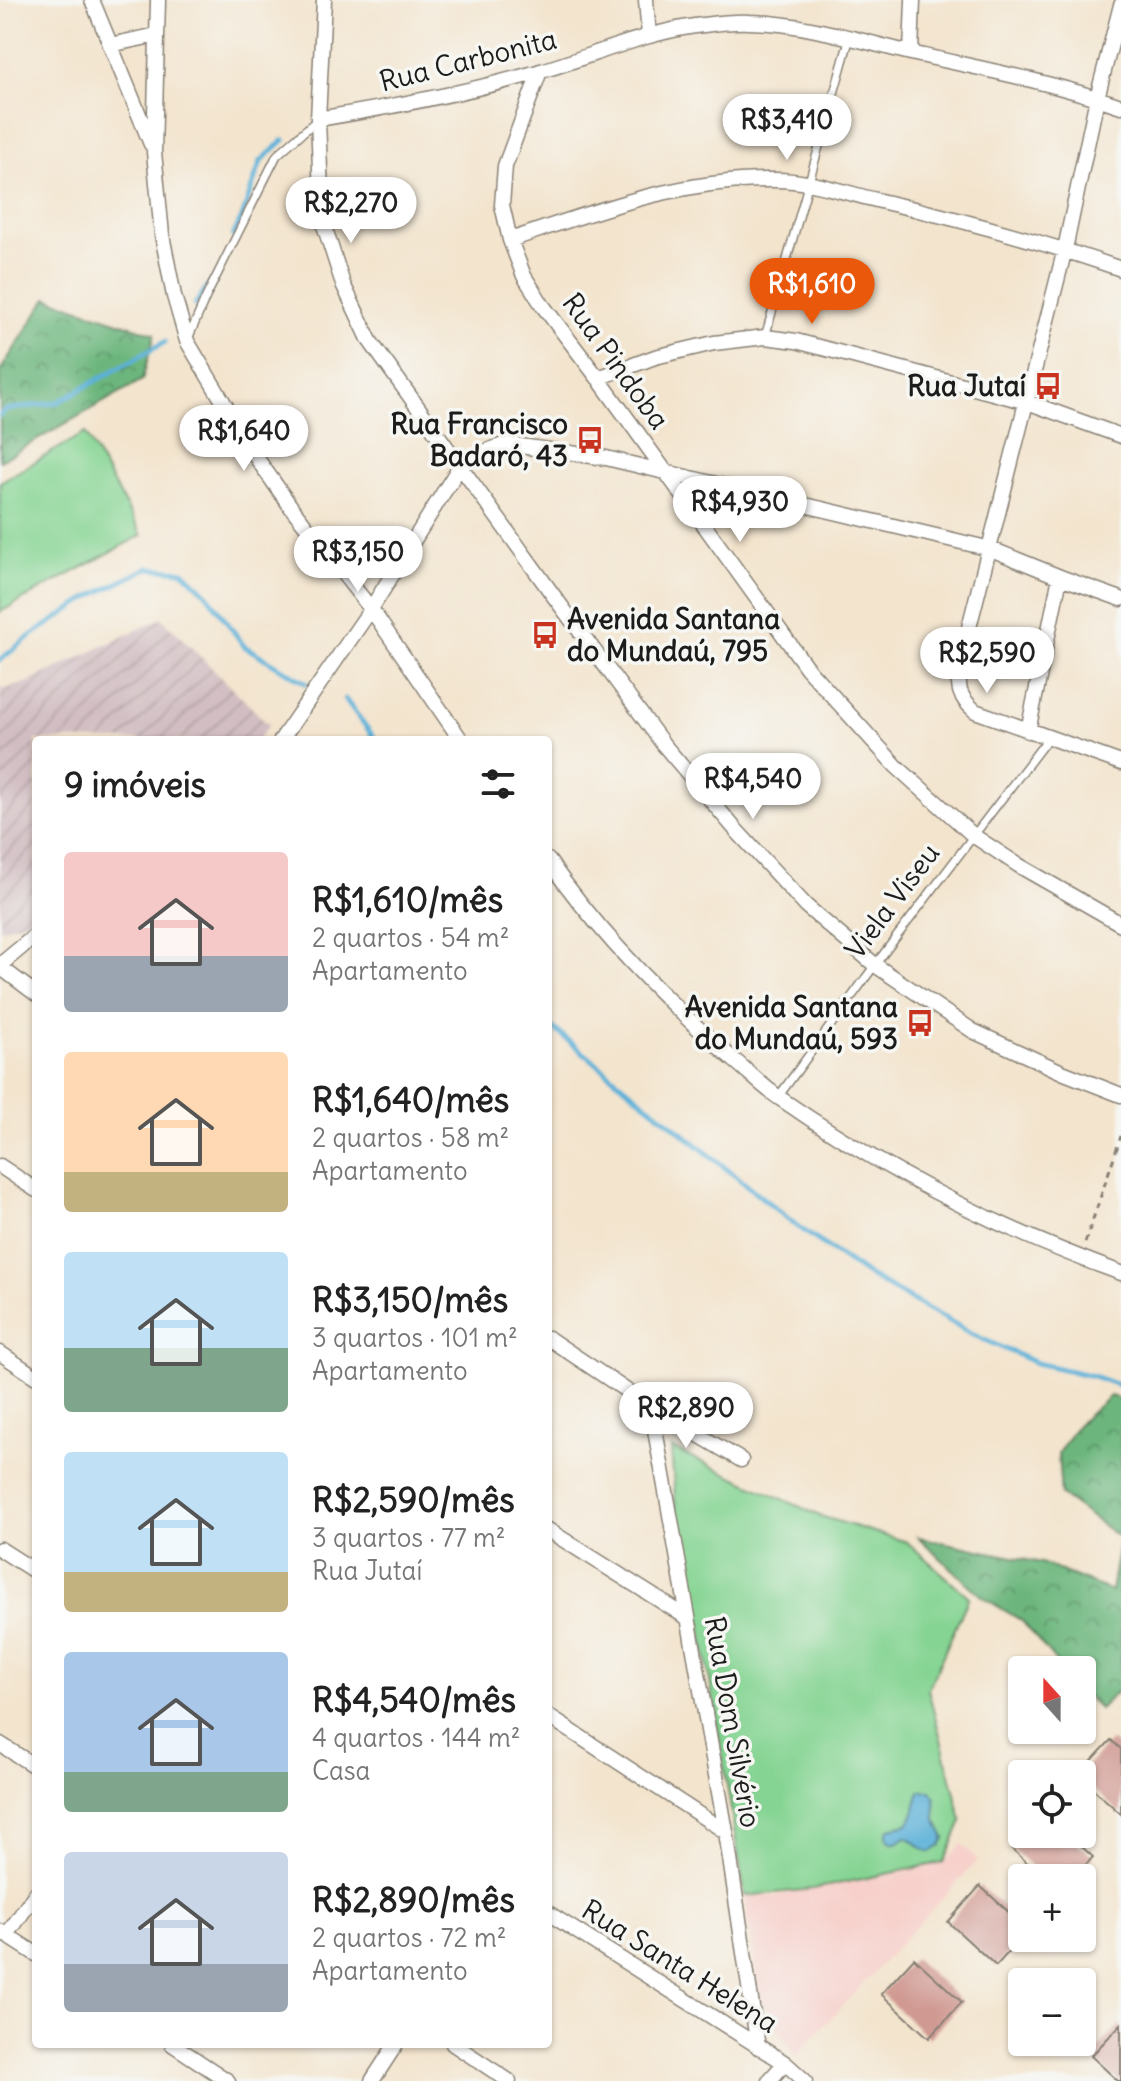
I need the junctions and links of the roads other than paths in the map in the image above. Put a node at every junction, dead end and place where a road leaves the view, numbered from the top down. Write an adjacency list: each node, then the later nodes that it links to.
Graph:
1 (92, 0): 10 (street)
2 (158, 0): 7 (street)
3 (324, 0): 15 (street)
4 (646, 0): 8 (street)
5 (913, 0): 11 (street)
6 (1121, 5): 13 (street)
7 (157, 35): 10 (street); 16 (street)
8 (649, 36): 9 (street, Rua Carbonita); 12 (street, Rua Carbonita)
9 (850, 37): 11 (street, Rua Carbonita); 17 (lane)
10 (110, 45): 16 (street)
11 (911, 53): 13 (street, Rua Carbonita)
12 (540, 71): 15 (street, Rua Carbonita); 18 (street, Rua Pindoba)
13 (1097, 98): 14 (street, Rua Carbonita); 19 (street)
14 (1121, 106)
15 (318, 119): 22 (lane); 26 (street)
16 (154, 152): 22 (street)
17 (810, 184): 18 (street); 19 (street); 21 (lane)
18 (510, 240): 23 (street, Rua Pindoba)
19 (1065, 249): 20 (street); 24 (street)
20 (1121, 269)
21 (765, 337): 23 (street); 24 (street)
22 (187, 341): 31 (street)
23 (598, 378): 27 (street, Rua Pindoba)
24 (1027, 402): 25 (street); 28 (street)
25 (1121, 436)
26 (460, 466): 27 (street); 31 (street); 41 (street)
27 (663, 470): 28 (street); 37 (street, Rua Pindoba)
28 (991, 549): 29 (street); 32 (street)
29 (1060, 577): 30 (street); 32 (street)
30 (1121, 599)
31 (371, 609): 33 (street); 34 (street)
32 (1028, 731): 35 (street)
33 (284, 736)
34 (458, 736)
35 (1049, 737): 36 (street); 37 (lane, Viela Viseu)
36 (1121, 763)
37 (974, 836): 39 (street, Rua Pindoba); 41 (lane, Viela Viseu)
38 (552, 866): 45 (street)
39 (1121, 924)
40 (32, 938): 42 (street)
41 (875, 965): 44 (street); 45 (lane, Viela Viseu)
42 (0, 966): 43 (street)
43 (32, 991)
44 (1121, 1095)
45 (778, 1097): 48 (street)
46 (0, 1166): 47 (street)
47 (32, 1187)
48 (1121, 1273)
49 (552, 1341): 52 (street)
50 (0, 1353): 51 (street)
51 (32, 1374)
52 (651, 1407): 53 (street); 57 (street, Rua Dom Silvério)
53 (741, 1460)
54 (552, 1533): 57 (street)
55 (0, 1549): 56 (street)
56 (32, 1569)
57 (688, 1618): 61 (street, Rua Dom Silvério)
58 (552, 1719): 61 (street)
59 (0, 1744): 60 (street)
60 (32, 1764)
61 (726, 1832): 66 (street, Rua Dom Silvério)
62 (32, 1898): 64 (street)
63 (552, 1916): 66 (street, Rua Santa Helena)
64 (4, 1933): 65 (street)
65 (32, 1951)
66 (758, 2047): 70 (street, Rua Santa Helena)
67 (178, 2048): 71 (street)
68 (393, 2048): 72 (street)
69 (459, 2048): 73 (street)
70 (785, 2063): 74 (street); 75 (street, Rua Santa Helena)
71 (228, 2081)
72 (372, 2081)
73 (509, 2081)
74 (769, 2081)
75 (805, 2081)

